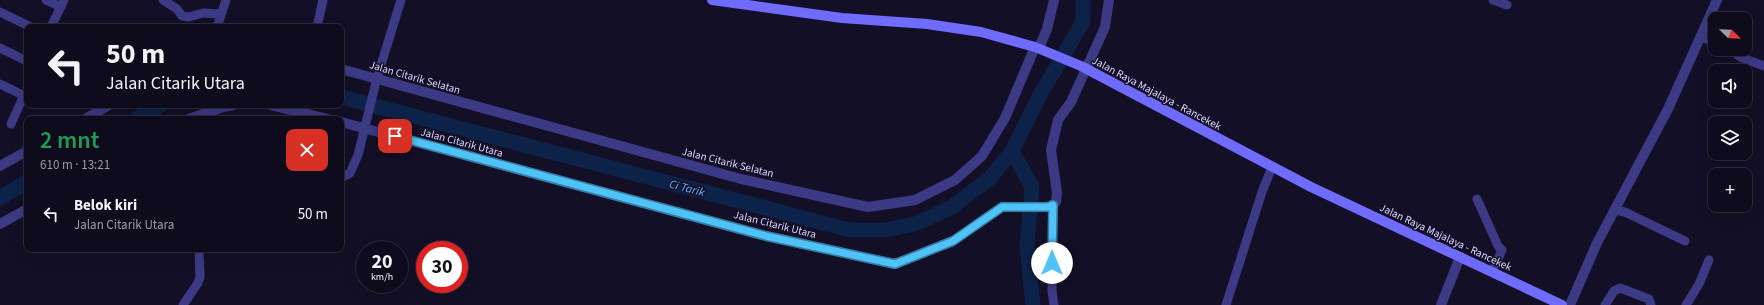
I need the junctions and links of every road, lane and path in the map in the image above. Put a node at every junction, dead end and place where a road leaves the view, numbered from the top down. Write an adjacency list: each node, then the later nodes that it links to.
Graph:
1 (46, 0): 11 (street)
2 (163, 0): 14 (street)
3 (226, 0): 14 (street)
4 (323, 0): 18 (street)
5 (401, 0): 28 (street)
6 (712, 0): 22 (main road, Jalan Raya Majalaya - Rancekek)
7 (1054, 0): 22 (street, Jalan Citarik Selatan)
8 (1109, 0): 26 (street)
9 (1493, 0): 12 (street)
10 (1716, 0): 19 (street)
11 (63, 4): 16 (street)
12 (1507, 5)
13 (0, 12): 15 (street)
14 (220, 14): 17 (street)
15 (25, 24)
16 (53, 24)
17 (217, 24)
18 (318, 24)
19 (1700, 37): 20 (street); 47 (street)
20 (1708, 40)
21 (0, 48): 24 (street)
22 (1037, 48): 26 (main road, Jalan Raya Majalaya - Rancekek); 28 (street, Jalan Citarik Selatan)
23 (1739, 56): 25 (street)
24 (24, 60)
25 (1764, 66)
26 (1084, 68): 43 (main road, Jalan Raya Majalaya - Rancekek); 46 (street)
27 (344, 70): 28 (street, Jalan Citarik Selatan)
28 (377, 81): 40 (street)
29 (0, 84): 30 (street)
30 (24, 95)
31 (24, 100): 39 (street)
32 (104, 108): 35 (street)
33 (220, 108): 36 (street)
34 (282, 108): 37 (street)
35 (90, 116)
36 (198, 116)
37 (316, 116)
38 (344, 123): 40 (street, Jalan Citarik Utara)
39 (11, 124)
40 (365, 127): 44 (street); 46 (street, Jalan Citarik Utara)
41 (24, 153): 42 (street)
42 (0, 166)
43 (1272, 167): 52 (main road, Jalan Raya Majalaya - Rancekek); 57 (street)
44 (344, 177)
45 (1477, 199): 54 (street)
46 (1051, 206): 56 (street)
47 (1614, 210): 50 (street); 60 (street)
48 (24, 211): 49 (street)
49 (0, 224)
50 (1685, 241)
51 (199, 252): 55 (street)
52 (1460, 258): 54 (main road, Jalan Raya Majalaya - Rancekek); 58 (street)
53 (1709, 260): 63 (street)
54 (1492, 272): 59 (main road, Jalan Raya Majalaya - Rancekek)
55 (183, 305)
56 (1054, 305)
57 (1226, 305)
58 (1441, 305)
59 (1562, 305)
60 (1570, 305)
61 (1605, 305): 62 (street)
62 (1651, 305)
63 (1686, 305)

